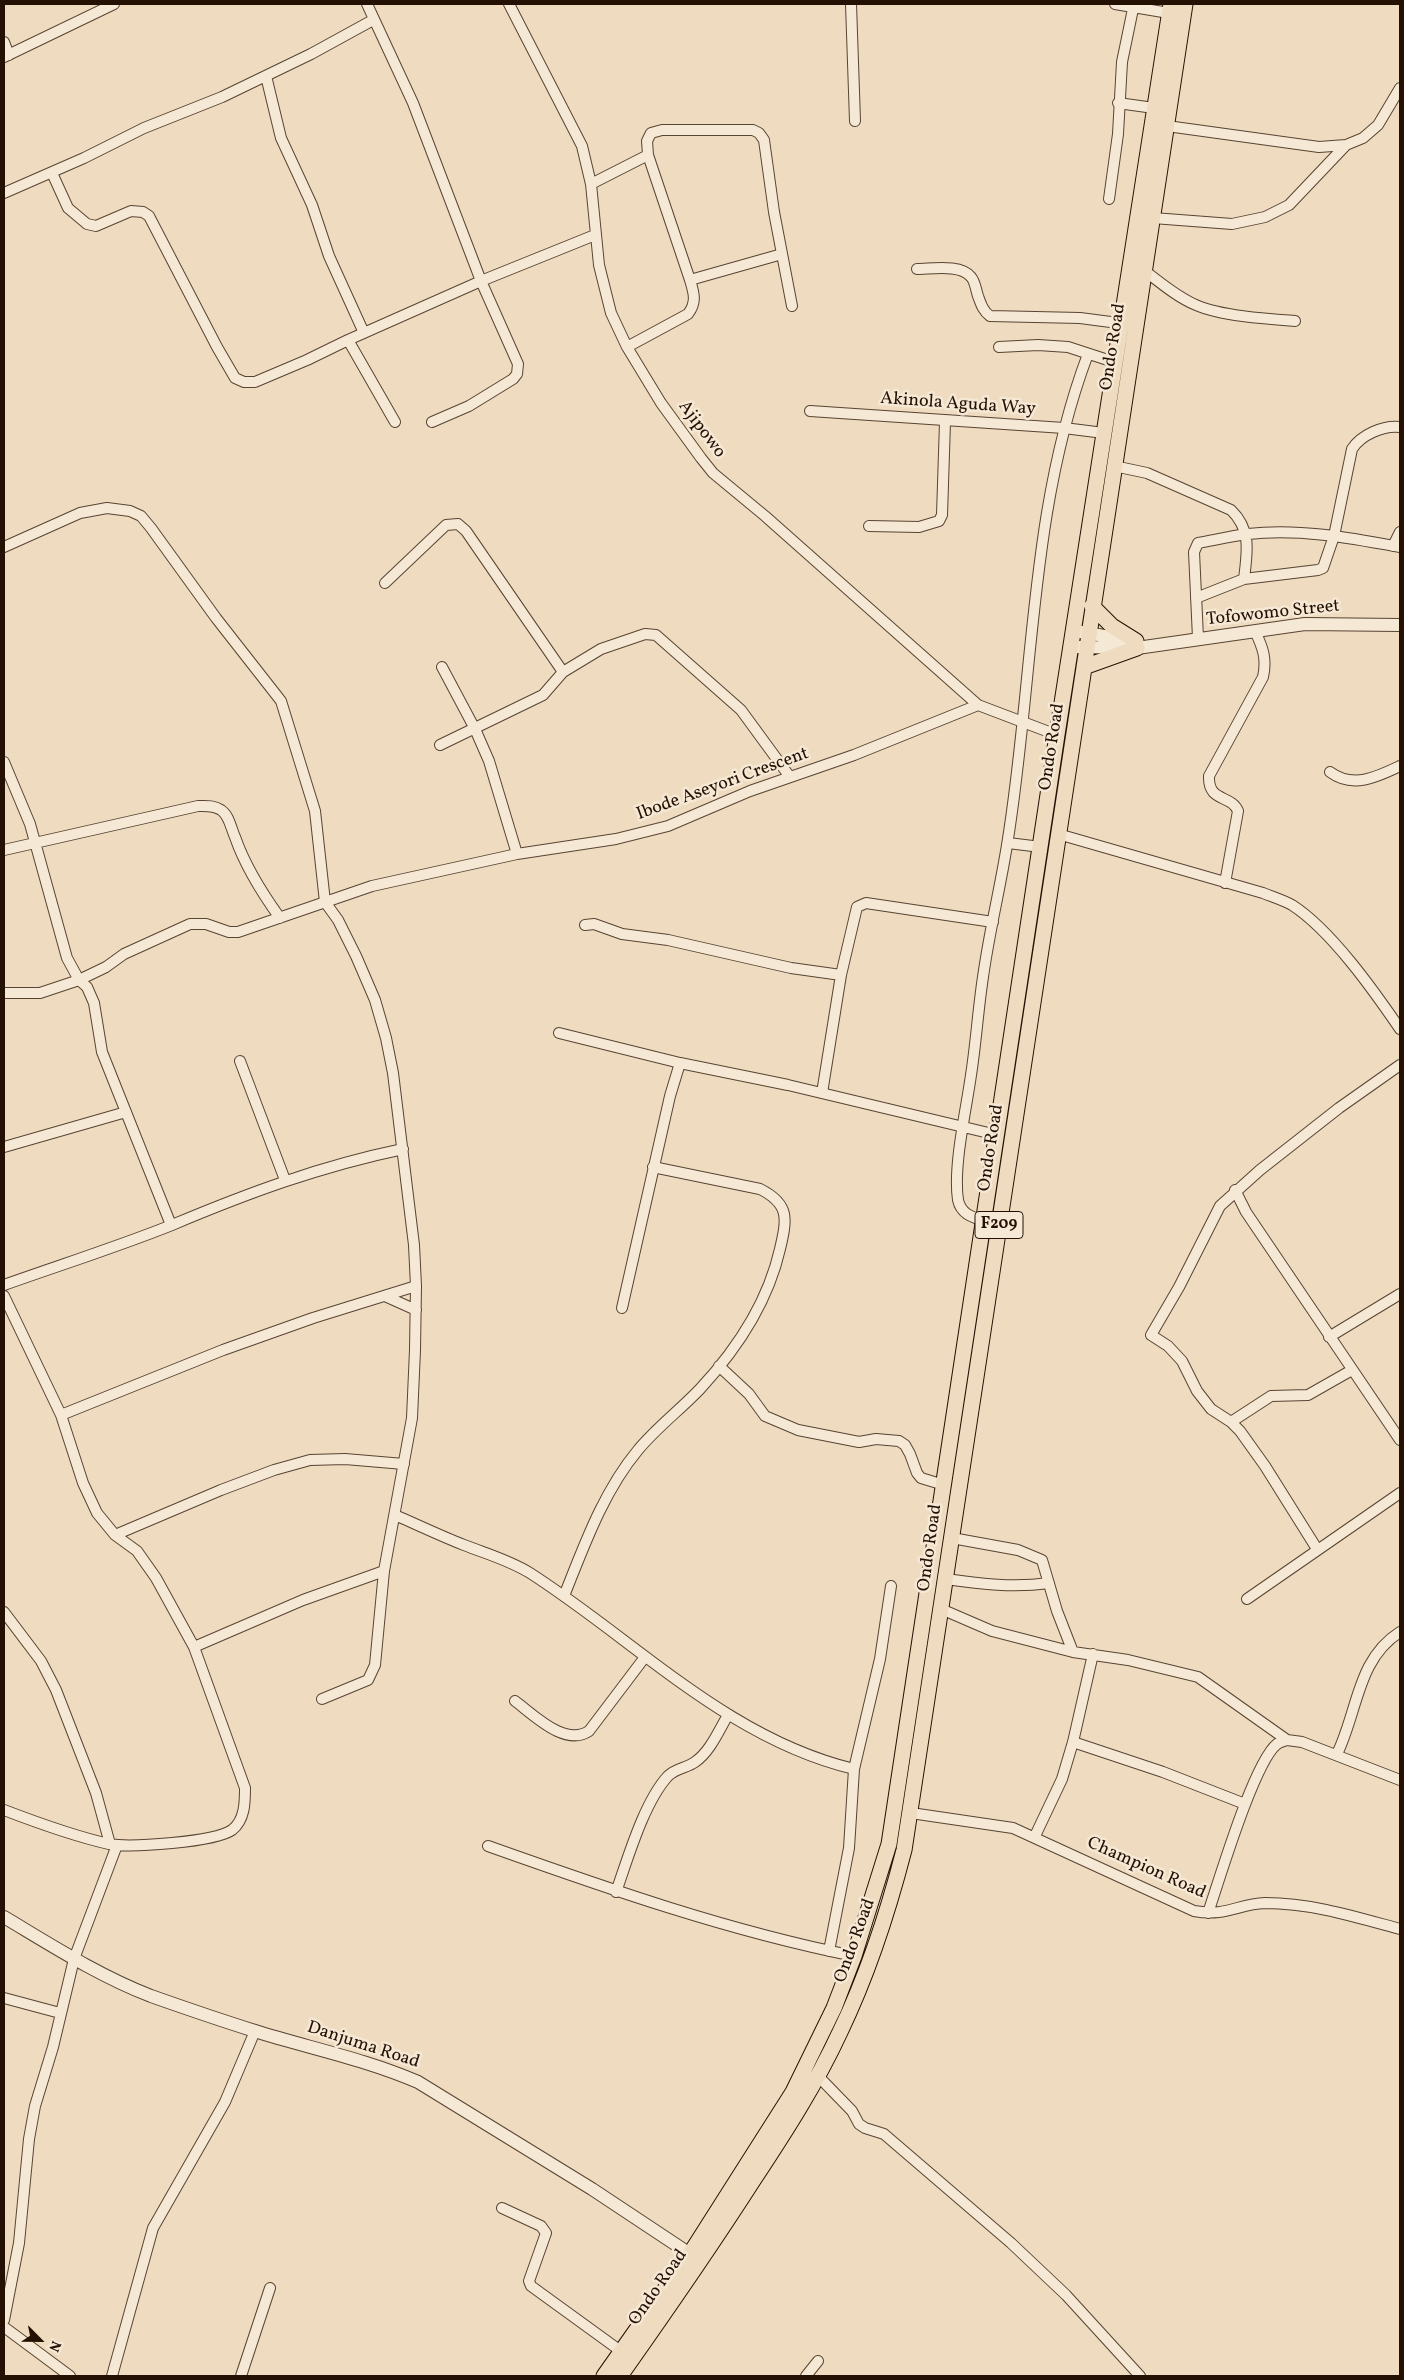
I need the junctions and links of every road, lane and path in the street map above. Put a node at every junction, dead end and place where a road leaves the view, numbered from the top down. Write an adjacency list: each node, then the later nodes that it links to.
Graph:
1 (114, 4): 11 (street)
2 (367, 4): 9 (street)
3 (509, 4): 21 (street, Ajipowo)
4 (850, 4): 16 (street)
5 (1115, 4): 7 (street)
6 (1185, 4): 17 (main road, Ondo Road / F209)
7 (1133, 5): 8 (street); 14 (street)
8 (1170, 8): 15 (main road, Ondo Road / F209)
9 (373, 20): 12 (street); 30 (street)
10 (4, 42): 11 (street)
11 (6, 56)
12 (266, 76): 20 (street); 35 (street)
13 (1400, 90): 18 (street)
14 (1118, 103): 15 (street); 23 (street)
15 (1154, 108): 33 (main road, Ondo Road / F209)
16 (855, 121)
17 (1167, 126): 18 (street); 24 (main road, Ondo Road / F209)
18 (1346, 146): 24 (street)
19 (648, 155): 21 (street); 26 (street); 29 (street)
20 (52, 173): 22 (street); 36 (street)
21 (591, 184): 25 (street, Ajipowo)
22 (4, 193)
23 (1109, 199)
24 (1154, 218): 28 (main road, Ondo Road / F209)
25 (595, 235): 30 (street); 37 (street, Ajipowo)
26 (782, 254): 29 (street); 31 (street)
27 (917, 269): 33 (street)
28 (1145, 271): 32 (street); 34 (main road, Ondo Road / F209)
29 (690, 280): 37 (street)
30 (481, 281): 35 (street); 43 (street)
31 (792, 306)
32 (1294, 321)
33 (1121, 323): 34 (street); 40 (main road, Ondo Road / F209)
34 (1137, 326): 48 (main road, Ondo Road / F209)
35 (364, 333): 36 (street)
36 (348, 340): 42 (street)
37 (627, 347): 68 (street, Ajipowo)
38 (999, 347): 39 (street)
39 (1088, 354): 40 (street); 46 (street)
40 (1114, 362): 47 (main road, Ondo Road / F209)
41 (810, 411): 44 (street, Akinola Aguda Way)
42 (395, 422)
43 (432, 422)
44 (946, 422): 46 (street, Akinola Aguda Way); 49 (street)
45 (1400, 427): 52 (street)
46 (1064, 428): 47 (street, Akinola Aguda Way); 69 (street)
47 (1104, 433): 60 (main road, Ondo Road / F209)
48 (1114, 466): 51 (street); 58 (main road, Ondo Road / F209)
49 (869, 526)
50 (1400, 532): 53 (street)
51 (1247, 534): 52 (street); 55 (street); 57 (street)
52 (1334, 536): 53 (street); 55 (street)
53 (1397, 546)
54 (4, 547): 84 (street)
55 (1244, 580): 57 (street)
56 (385, 583): 67 (street)
57 (1196, 598): 62 (street)
58 (1092, 606): 60 (main road, Ondo Road / F209); 63 (main road)
59 (1400, 625): 61 (street, Tofowomo Street)
60 (1082, 631): 63 (street, Tofowomo Street); 64 (main road, Ondo Road / F209)
61 (1255, 631): 62 (street, Tofowomo Street); 83 (street)
62 (1198, 638): 63 (street, Tofowomo Street)
63 (1141, 645): 64 (street, Tofowomo Street); 66 (main road)
64 (1080, 647): 66 (main road, Ondo Road / F209); 71 (main road, Ondo Road / F209)
65 (442, 667): 70 (street)
66 (1084, 668): 77 (main road, Ondo Road / F209)
67 (563, 672): 70 (street); 76 (street)
68 (978, 705): 69 (street, Ajipowo); 76 (street, Ibode Aseyori Crescent)
69 (1022, 722): 71 (street, Ajipowo); 79 (street)
70 (475, 729): 72 (street); 82 (street)
71 (1057, 735): 80 (main road, Ondo Road / F209)
72 (440, 745)
73 (4, 762): 78 (street)
74 (1400, 766): 75 (street)
75 (1330, 772)
76 (790, 777): 82 (street, Ibode Aseyori Crescent)
77 (1058, 834): 83 (street); 116 (main road, Ondo Road / F209)
78 (35, 842): 81 (street); 85 (street); 89 (street)
79 (1008, 843): 80 (street); 86 (street)
80 (1041, 847): 99 (main road, Ondo Road / F209)
81 (4, 850)
82 (517, 854): 84 (street, Ibode Aseyori Crescent)
83 (1225, 883): 91 (street)
84 (325, 902): 85 (street, Ibode Aseyori Crescent); 101 (street)
85 (280, 918): 89 (street, Ibode Aseyori Crescent)
86 (993, 922): 88 (street); 98 (street)
87 (585, 925): 88 (street)
88 (841, 975): 96 (street)
89 (80, 980): 90 (street, Ibode Aseyori Crescent); 97 (street)
90 (4, 993)
91 (1400, 1030)
92 (559, 1032): 94 (street)
93 (240, 1061): 103 (street)
94 (680, 1063): 96 (street); 102 (street)
95 (1400, 1064): 104 (street)
96 (822, 1093): 98 (street)
97 (126, 1112): 100 (street); 106 (street)
98 (962, 1127): 99 (street); 105 (street)
99 (997, 1135): 105 (main road, Ondo Road / F209)
100 (4, 1147)
101 (403, 1149): 103 (street); 108 (street)
102 (653, 1167): 112 (street); 117 (street)
103 (285, 1180): 106 (street)
104 (1235, 1190): 114 (street); 120 (street)
105 (984, 1221): 115 (main road, Ondo Road / F209)
106 (171, 1225): 107 (street)
107 (4, 1285)
108 (416, 1286): 111 (street); 113 (street)
109 (1400, 1294): 114 (street)
110 (4, 1296): 119 (street)
111 (387, 1297): 113 (street); 119 (street)
112 (622, 1308)
113 (416, 1310): 122 (street)
114 (1329, 1337): 118 (street)
115 (963, 1360): 116 (main road); 123 (main road, Ondo Road / F209)
116 (979, 1362): 127 (main road, Ondo Road / F209)
117 (719, 1366): 123 (street); 133 (street)
118 (1352, 1370): 120 (street); 121 (street)
119 (61, 1415): 126 (street)
120 (1231, 1422): 128 (street)
121 (1400, 1440)
122 (404, 1464): 125 (street); 126 (street)
123 (944, 1485): 161 (main road, Ondo Road / F209)
124 (1400, 1493): 128 (street)
125 (395, 1515): 129 (street); 133 (street)
126 (115, 1535): 138 (street)
127 (952, 1538): 130 (main road, Ondo Road / F209); 131 (street)
128 (1316, 1549): 134 (street)
129 (384, 1571): 138 (street); 142 (street)
130 (946, 1579): 131 (street); 135 (main road, Ondo Road / F209)
131 (1049, 1582): 139 (street)
132 (891, 1586): 148 (street)
133 (564, 1596): 141 (street)
134 (1247, 1599)
135 (941, 1609): 139 (street); 152 (main road, Ondo Road / F209)
136 (4, 1612): 154 (street)
137 (1400, 1632): 147 (street)
138 (194, 1647): 154 (street)
139 (1073, 1652): 140 (street)
140 (1092, 1654): 145 (street); 146 (street)
141 (645, 1657): 143 (street); 144 (street)
142 (322, 1699)
143 (515, 1702)
144 (728, 1715): 148 (street); 156 (street)
145 (1288, 1740): 147 (street); 150 (street)
146 (1073, 1742): 150 (street); 153 (street)
147 (1337, 1754): 149 (street)
148 (854, 1769): 160 (street)
149 (1400, 1780)
150 (1244, 1804): 157 (street)
151 (4, 1810): 154 (street)
152 (911, 1813): 153 (street, Champion Road); 166 (main road, Ondo Road / F209)
153 (1035, 1836): 157 (street, Champion Road)
154 (114, 1845): 162 (street)
155 (488, 1846): 156 (street)
156 (616, 1892): 160 (street)
157 (1208, 1913): 159 (street, Champion Road)
158 (4, 1917): 162 (street, Danjuma Road)
159 (1400, 1929)
160 (829, 1951): 161 (street)
161 (854, 1956): 167 (main road, Ondo Road / F209)
162 (74, 1959): 164 (street); 165 (street, Danjuma Road)
163 (4, 1998): 164 (street)
164 (60, 2014): 171 (street)
165 (255, 2031): 169 (street, Danjuma Road); 176 (street)
166 (818, 2076): 167 (main road, Ondo Road / F209); 181 (street)
167 (731, 2202): 169 (main road, Ondo Road / F209); 179 (main road, Ondo Road / F209)
168 (502, 2208): 173 (street)
169 (690, 2254): 173 (main road, Ondo Road / F209)
170 (270, 2288): 177 (street)
171 (4, 2320)
172 (4, 2327): 175 (street)
173 (622, 2352): 178 (main road, Ondo Road / F209)
174 (818, 2361): 180 (street)
175 (70, 2376)
176 (112, 2376)
177 (241, 2376)
178 (604, 2376)
179 (620, 2376)
180 (806, 2376)
181 (1140, 2376)

